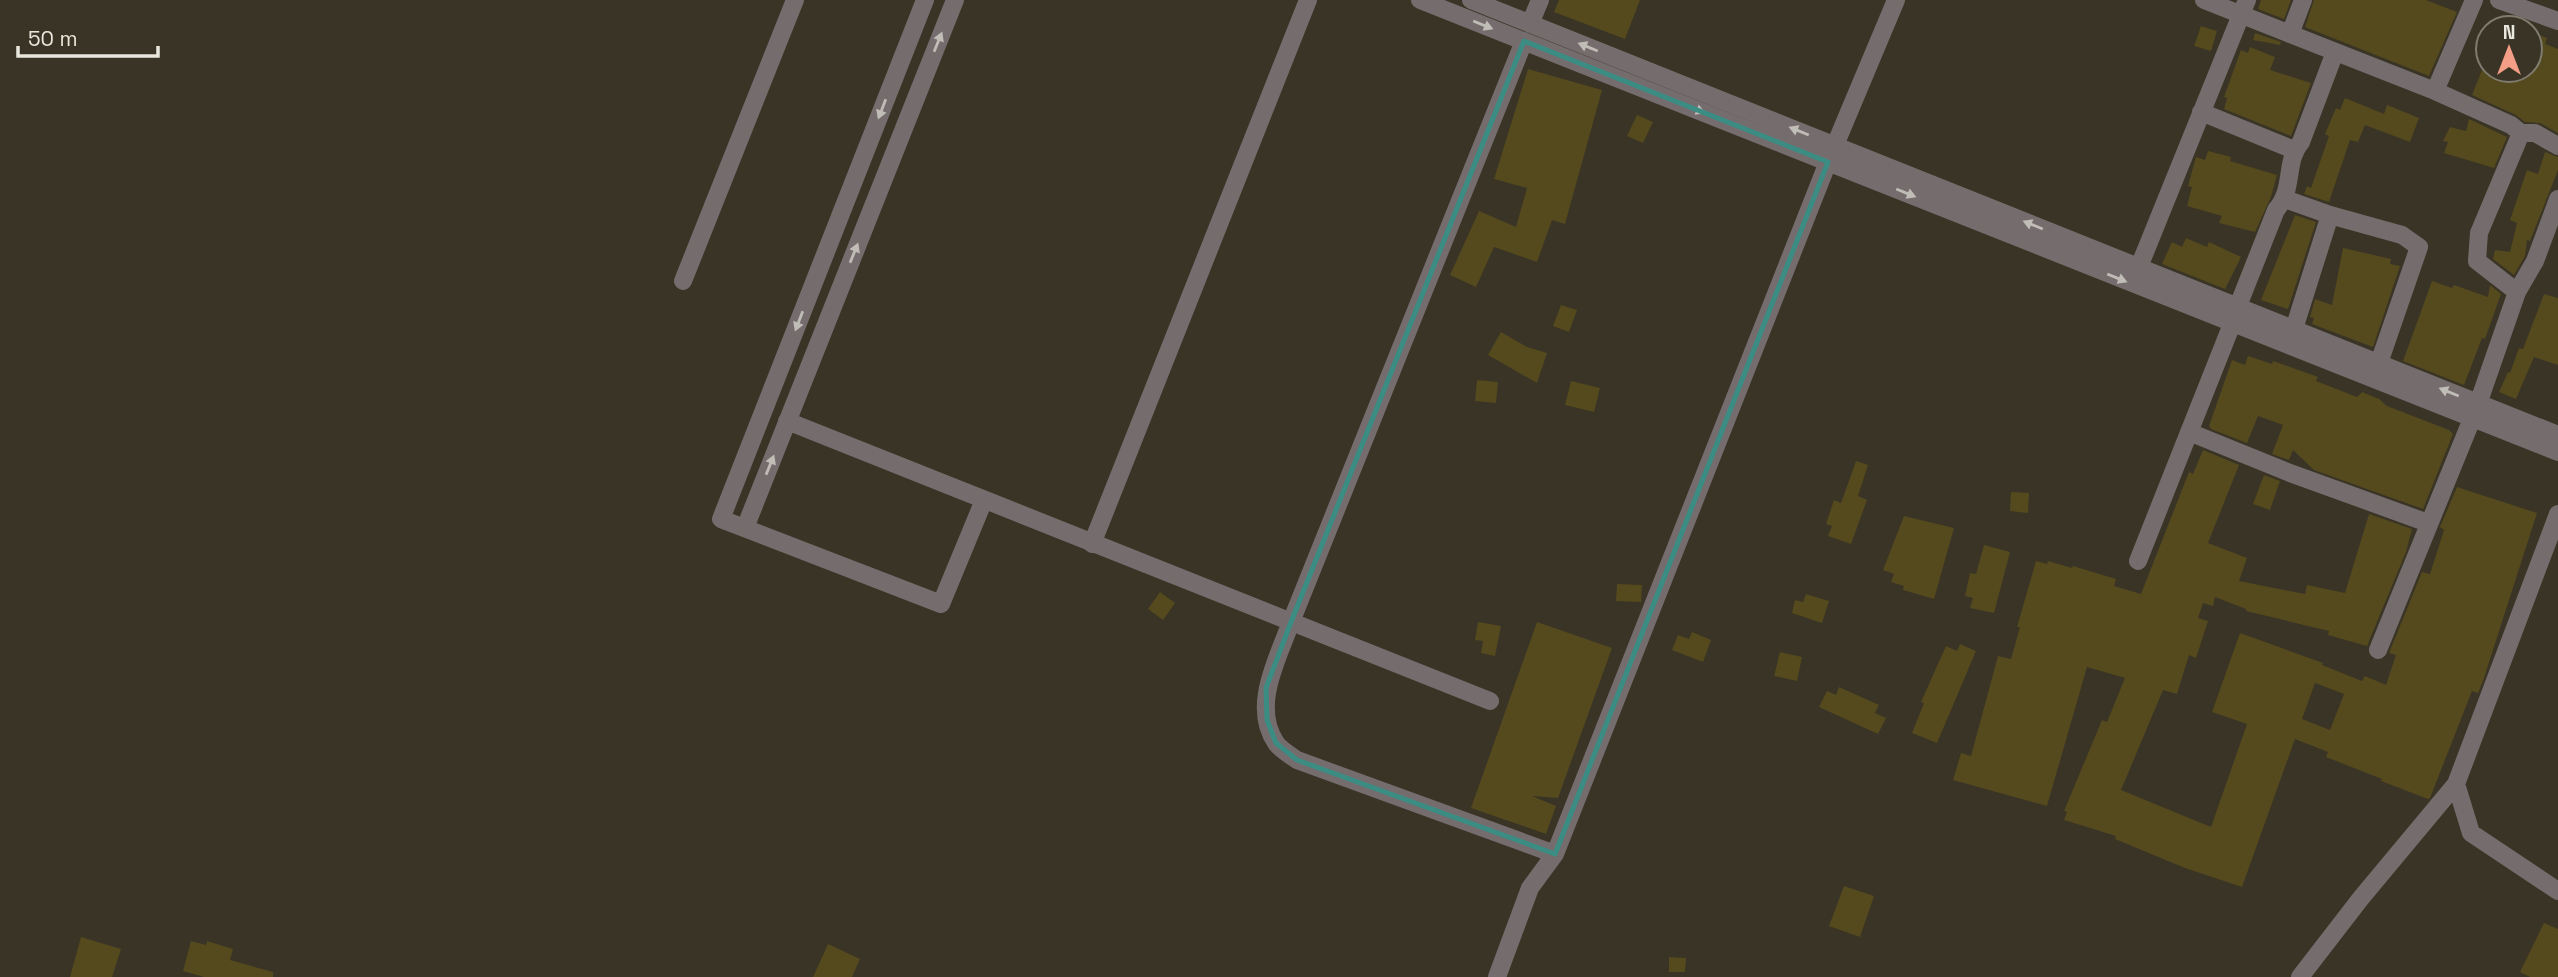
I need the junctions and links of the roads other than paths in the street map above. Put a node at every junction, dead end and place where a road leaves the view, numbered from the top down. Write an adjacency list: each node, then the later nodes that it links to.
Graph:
1 (795, 0): 29 (street)
2 (925, 0): 43 (street, one-way to 43)
3 (955, 0): 36 (street, one-way to 3)
4 (1308, 0): 44 (street)
5 (1420, 0): 17 (street, one-way to 17)
6 (1471, 0): 15 (street)
7 (1540, 0): 15 (street)
8 (1896, 0): 24 (street)
9 (2204, 0): 13 (street)
10 (2303, 0): 16 (street)
11 (2474, 0): 19 (street)
12 (2499, 0): 14 (street)
13 (2244, 7): 16 (street); 20 (street)
14 (2558, 21)
15 (1530, 24): 24 (street, one-way to 15)
16 (2290, 34): 18 (street)
17 (1524, 41): 24 (street, one-way to 24); 46 (street)
18 (2335, 52): 19 (street); 23 (street)
19 (2435, 91): 21 (street)
20 (2201, 112): 23 (street); 28 (street)
21 (2521, 133): 22 (street); 30 (street)
22 (2558, 146)
23 (2294, 150): 25 (street)
24 (1832, 154): 28 (street, one-way to 24); 32 (street, one-way to 32); 50 (street)
25 (2286, 199): 27 (street); 31 (street)
26 (2558, 199): 30 (street)
27 (2330, 215): 33 (street); 34 (street)
28 (2139, 267): 31 (street)
29 (683, 281)
30 (2516, 292): 35 (street)
31 (2238, 306): 33 (street)
32 (2232, 324): 35 (street); 37 (street)
33 (2294, 329): 34 (street)
34 (2379, 363): 35 (street, one-way to 34)
35 (2475, 411): 38 (street); 39 (street); 42 (street)
36 (787, 421): 40 (street); 43 (street, one-way to 36)
37 (2189, 432): 42 (street); 45 (street)
38 (2558, 435)
39 (2558, 452)
40 (984, 500): 43 (street); 44 (street)
41 (2558, 514): 49 (street)
42 (2428, 523): 47 (street)
43 (745, 528)
44 (1092, 544): 46 (street)
45 (2138, 561)
46 (1291, 622): 48 (street); 50 (street)
47 (2378, 650)
48 (1490, 701)
49 (2456, 785): 51 (street); 53 (street)
50 (1555, 854): 52 (street)
51 (2558, 891)
52 (1497, 977)
53 (2300, 977)

